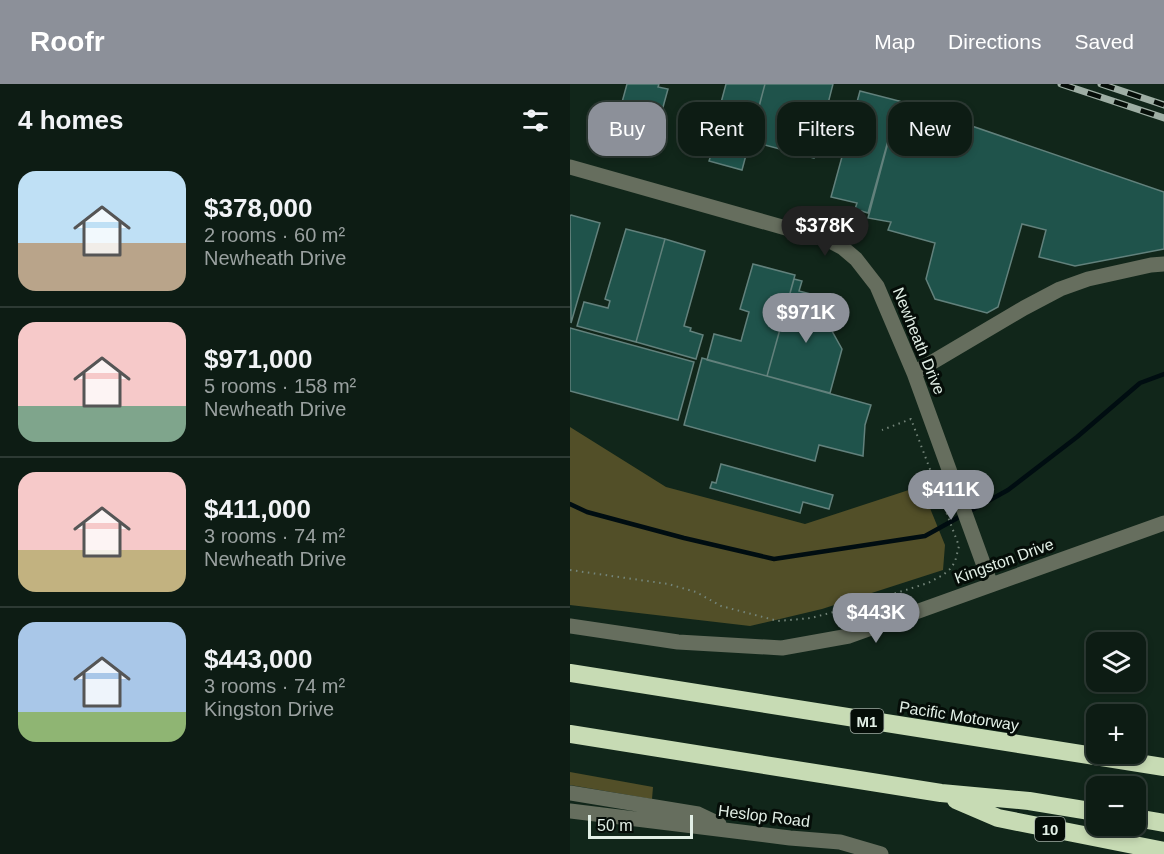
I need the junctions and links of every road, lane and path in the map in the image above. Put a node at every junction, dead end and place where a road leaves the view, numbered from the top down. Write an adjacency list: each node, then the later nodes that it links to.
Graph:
1 (570, 167): 3 (street, Newheath Drive)
2 (1164, 264): 3 (street)
3 (914, 373): 7 (street, Newheath Drive)
4 (882, 430): 6 (path)
5 (1164, 523): 7 (street, Kingston Drive)
6 (570, 570)
7 (992, 585): 8 (street, Kingston Drive)
8 (570, 626)
9 (570, 673): 11 (highway, Pacific Motorway / M1)
10 (570, 734): 13 (highway)
11 (1164, 767)
12 (570, 793): 18 (street)
13 (941, 793): 14 (highway); 19 (highway, 10)
14 (1086, 810)
15 (574, 813): 18 (street, Heslop Road)
16 (1146, 820): 17 (highway)
17 (1164, 823)
18 (733, 830): 20 (street, Heslop Road)
19 (1164, 851)
20 (881, 854)

